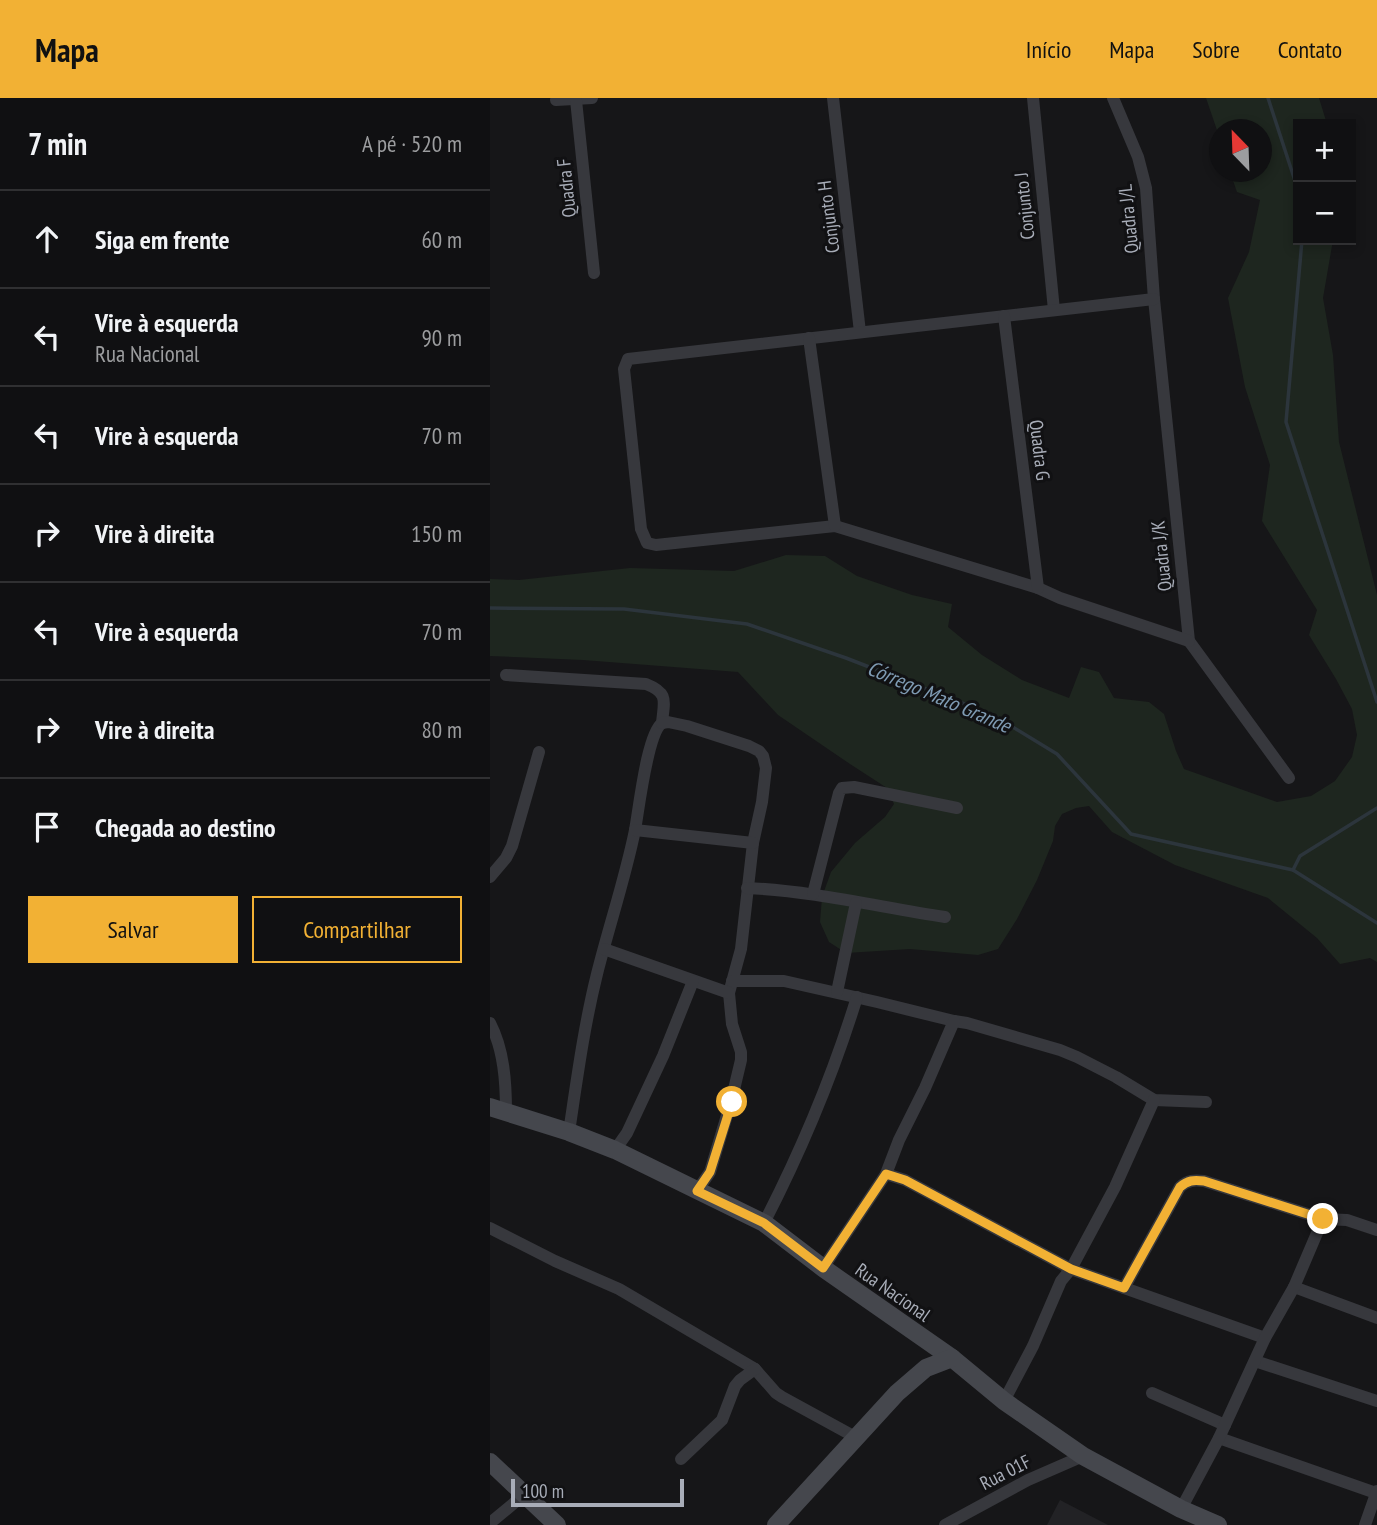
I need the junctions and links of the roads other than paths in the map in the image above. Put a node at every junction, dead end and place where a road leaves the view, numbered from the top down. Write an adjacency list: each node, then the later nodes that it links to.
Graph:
1 (592, 98): 6 (street)
2 (833, 98): 11 (street, Conjunto H)
3 (1033, 98): 9 (street, Conjunto J)
4 (1112, 98): 8 (street, Quadra J/L)
5 (556, 100): 6 (street)
6 (576, 100): 7 (street, Quadra F)
7 (594, 272)
8 (1154, 299): 9 (street); 15 (street, Quadra J/K)
9 (1054, 310): 10 (street)
10 (1004, 316): 11 (street); 14 (street, Quadra G)
11 (860, 332): 12 (street)
12 (809, 338): 13 (street); 13 (street)
13 (835, 526): 14 (street)
14 (1038, 588): 15 (street)
15 (1189, 641): 19 (street)
16 (506, 675): 17 (street)
17 (662, 723): 21 (street); 22 (street)
18 (538, 751): 23 (street)
19 (1289, 778)
20 (957, 808): 25 (street)
21 (635, 830): 22 (street); 28 (street)
22 (753, 843): 24 (street)
23 (490, 877)
24 (747, 888): 25 (street); 30 (street)
25 (813, 894): 26 (street)
26 (856, 903): 27 (street); 31 (street)
27 (945, 917)
28 (604, 949): 29 (street); 38 (street)
29 (693, 981): 30 (street); 39 (street)
30 (731, 987): 31 (street); 41 (street)
31 (837, 992): 32 (street)
32 (857, 997): 33 (street); 43 (street)
33 (954, 1021): 35 (street); 40 (street)
34 (490, 1023): 37 (street)
35 (1154, 1100): 36 (street); 47 (street)
36 (1206, 1102)
37 (498, 1109): 38 (street, Rua Nacional)
38 (569, 1132): 39 (street, Rua Nacional)
39 (615, 1150): 41 (street, Rua Nacional)
40 (886, 1174): 46 (street); 47 (street)
41 (697, 1191): 43 (street, Rua Nacional)
42 (1323, 1219): 45 (street); 48 (street); 49 (street)
43 (764, 1223): 46 (street, Rua Nacional)
44 (490, 1228): 54 (street)
45 (1377, 1230)
46 (823, 1268): 52 (street, Rua Nacional)
47 (1071, 1269): 49 (street); 56 (street)
48 (1294, 1287): 50 (street); 51 (street)
49 (1124, 1288): 51 (street)
50 (1377, 1318)
51 (1265, 1338): 53 (street)
52 (952, 1358): 56 (street, Rua Nacional); 59 (street)
53 (1255, 1361): 57 (street); 58 (street)
54 (755, 1369): 59 (street); 62 (street)
55 (1152, 1393): 58 (street)
56 (1004, 1401): 61 (street, Rua Nacional)
57 (1377, 1402)
58 (1225, 1425): 60 (street)
59 (857, 1438): 69 (street)
60 (1219, 1438): 64 (street); 66 (street)
61 (1083, 1456): 66 (street, Rua Nacional); 70 (street, Rua 01F)
62 (681, 1459)
63 (490, 1462): 65 (street)
64 (1377, 1492): 72 (street)
65 (525, 1494): 67 (street); 68 (street)
66 (1181, 1509): 71 (street, Rua Nacional)
67 (490, 1523)
68 (557, 1525)
69 (776, 1525)
70 (945, 1525)
71 (1218, 1525)
72 (1365, 1525)

